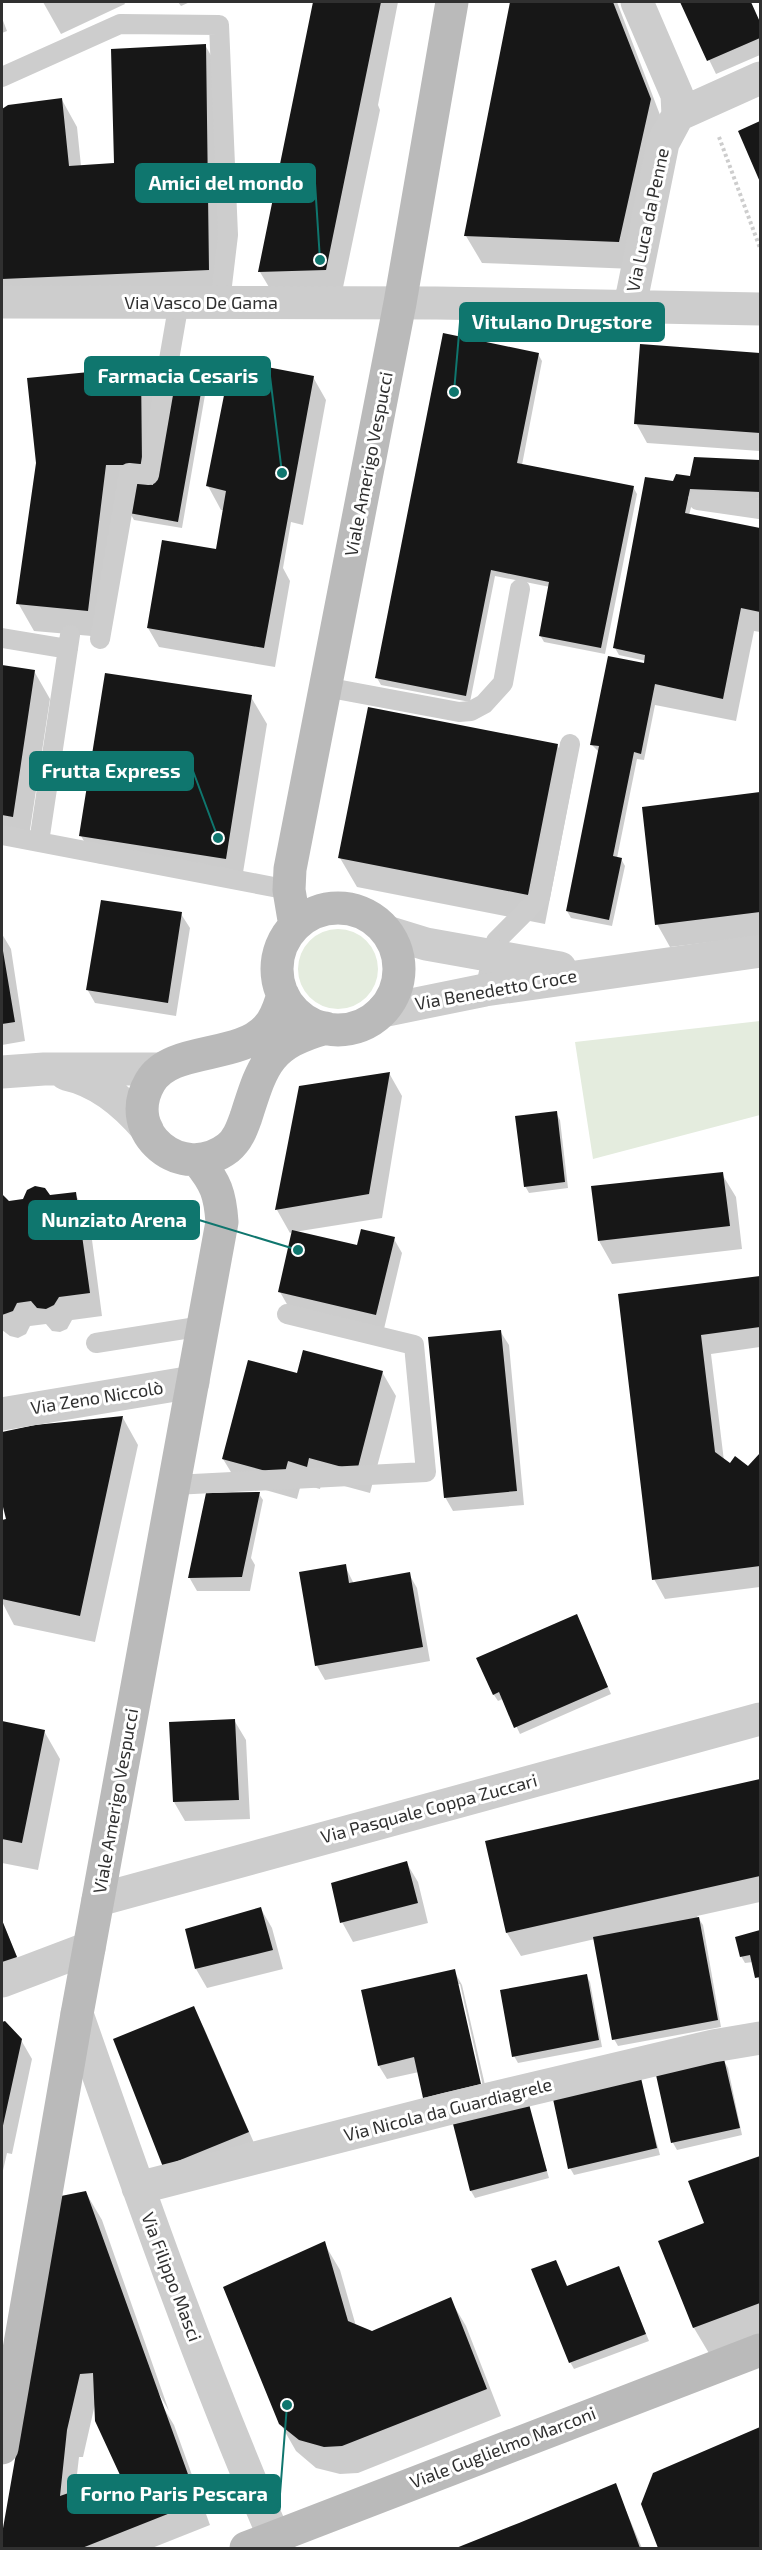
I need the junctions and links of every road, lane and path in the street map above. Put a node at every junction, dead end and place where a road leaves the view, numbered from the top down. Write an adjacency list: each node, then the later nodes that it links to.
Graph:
1 (452, 2): 10 (street, Viale Amerigo Vespucci)
2 (637, 2): 5 (street)
3 (2, 77): 9 (lane)
4 (760, 78): 5 (street)
5 (692, 109): 6 (path); 11 (street, Via Luca da Penne)
6 (760, 248)
7 (2, 302): 8 (street, Via Vasco De Gama)
8 (179, 302): 9 (street, Via Vasco De Gama); 17 (lane)
9 (220, 302): 10 (street, Via Vasco De Gama)
10 (400, 303): 11 (street, Via Vasco De Gama); 18 (street, Viale Amerigo Vespucci)
11 (630, 306): 12 (street, Via Vasco De Gama)
12 (760, 309)
13 (698, 500): 14 (lane)
14 (760, 508)
15 (520, 589): 18 (lane)
16 (2, 638): 21 (lane)
17 (100, 639)
18 (325, 687): 22 (street, Viale Amerigo Vespucci)
19 (570, 744): 26 (lane)
20 (2, 835): 21 (lane)
21 (39, 842): 22 (lane)
22 (289, 890): 23 (street, Viale Amerigo Vespucci)
23 (294, 926): 24 (street); 29 (street)
24 (387, 932): 26 (street, Via Benedetto Croce); 30 (street)
25 (760, 951): 27 (street, Via Benedetto Croce)
26 (492, 957): 27 (street, Via Benedetto Croce); 28 (lane)
27 (610, 971): 28 (street, Via Benedetto Croce)
28 (485, 990): 30 (street, Via Benedetto Croce)
29 (283, 995): 31 (street); 33 (street)
30 (382, 1011): 31 (street)
31 (326, 1028): 36 (street)
32 (44, 1069): 33 (street); 34 (street); 35 (street)
33 (160, 1069): 35 (street)
34 (2, 1072)
35 (147, 1129): 36 (street)
36 (198, 1161): 38 (street, Viale Amerigo Vespucci)
37 (287, 1314): 42 (lane)
38 (203, 1326): 39 (lane); 40 (street, Viale Amerigo Vespucci)
39 (96, 1343)
40 (193, 1382): 41 (street, Via Zeno Niccolò); 42 (street, Viale Amerigo Vespucci)
41 (2, 1414)
42 (174, 1485): 44 (street, Viale Amerigo Vespucci)
43 (760, 1719): 44 (street, Via Pasquale Coppa Zuccari)
44 (98, 1900): 45 (street, Viale Amerigo Vespucci)
45 (89, 1948): 46 (street); 47 (street, Viale Amerigo Vespucci)
46 (2, 1981)
47 (77, 2014): 49 (street, Via Filippo Masci); 51 (street, Viale Amerigo Vespucci)
48 (760, 2038): 49 (street, Via Nicola da Guardiagrele)
49 (138, 2188): 52 (street, Via Filippo Masci)
50 (760, 2350): 52 (street, Viale Guglielmo Marconi)
51 (2, 2448)
52 (267, 2545)

